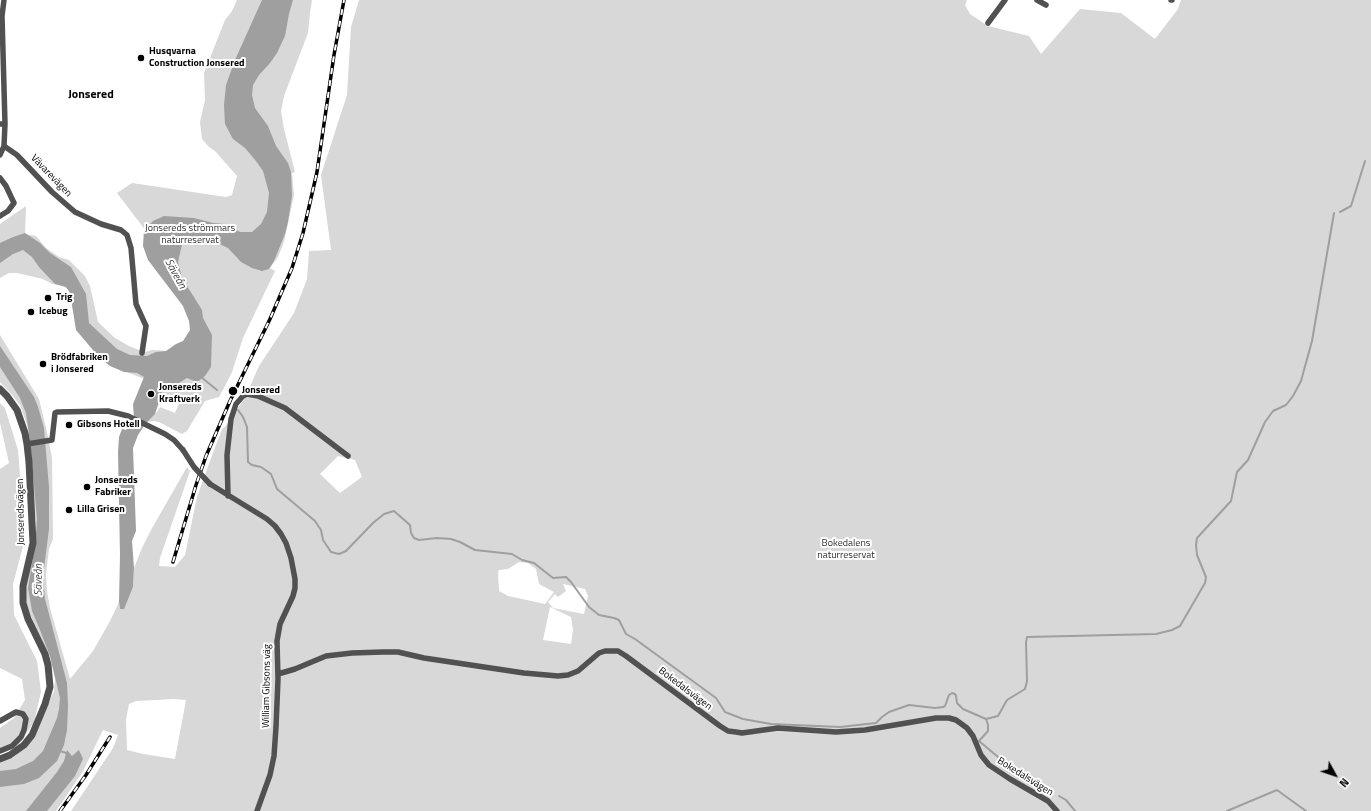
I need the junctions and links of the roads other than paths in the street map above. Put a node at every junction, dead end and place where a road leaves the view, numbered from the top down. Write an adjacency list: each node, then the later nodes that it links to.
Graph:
1 (4, 0): 6 (street)
2 (1005, 0): 5 (street)
3 (1037, 0): 4 (street)
4 (1046, 5)
5 (988, 23)
6 (2, 124): 7 (street)
7 (4, 146): 8 (street); 11 (street, Vävarevägen)
8 (0, 155)
9 (0, 178): 10 (street)
10 (0, 216)
11 (142, 353)
12 (0, 389): 13 (street, Jonseredsvägen)
13 (28, 444): 15 (street, William Gibsons väg, bridge); 19 (street, Jonseredsvägen)
14 (348, 456): 15 (street)
15 (228, 496): 16 (street, William Gibsons väg)
16 (278, 674): 20 (street, William Gibsons väg); 21 (street, Bokedalsvägen)
17 (0, 721): 18 (street)
18 (0, 751)
19 (0, 759)
20 (257, 811)
21 (1057, 811)

